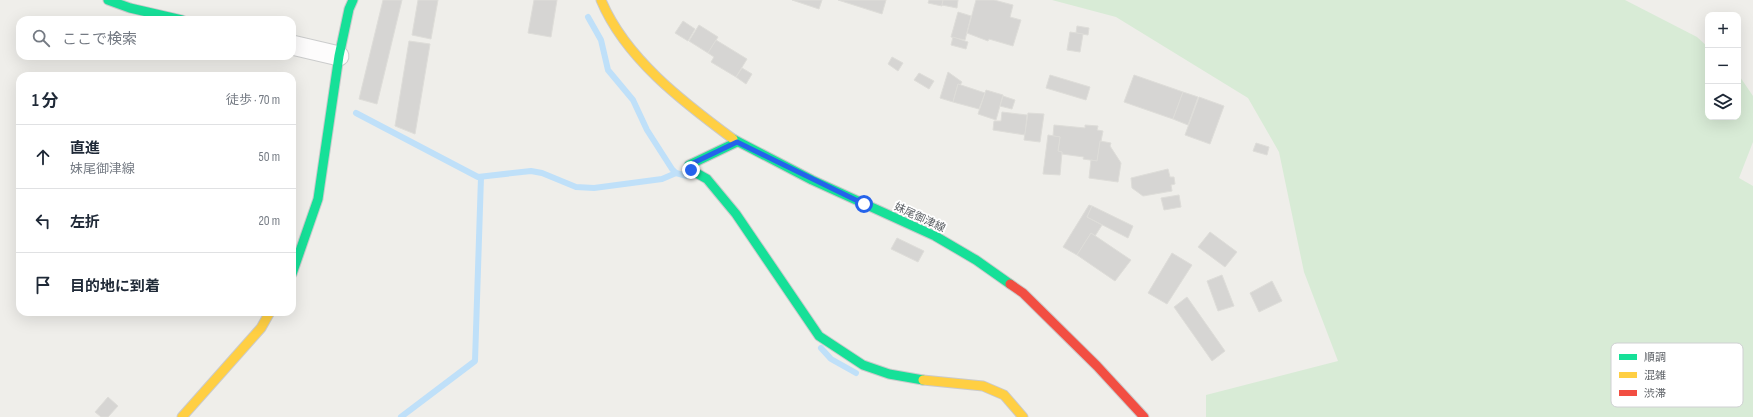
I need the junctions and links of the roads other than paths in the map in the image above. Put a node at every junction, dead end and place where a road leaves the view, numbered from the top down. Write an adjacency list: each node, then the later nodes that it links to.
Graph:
1 (108, 0): 4 (street)
2 (353, 0): 6 (street)
3 (601, 0): 7 (street, 妹尾御津線)
4 (165, 16)
5 (296, 46): 6 (street)
6 (339, 56): 8 (street)
7 (737, 142): 11 (street); 12 (street, 妹尾御津線)
8 (296, 262)
9 (268, 316): 10 (street)
10 (182, 417)
11 (1023, 417)
12 (1144, 417)

